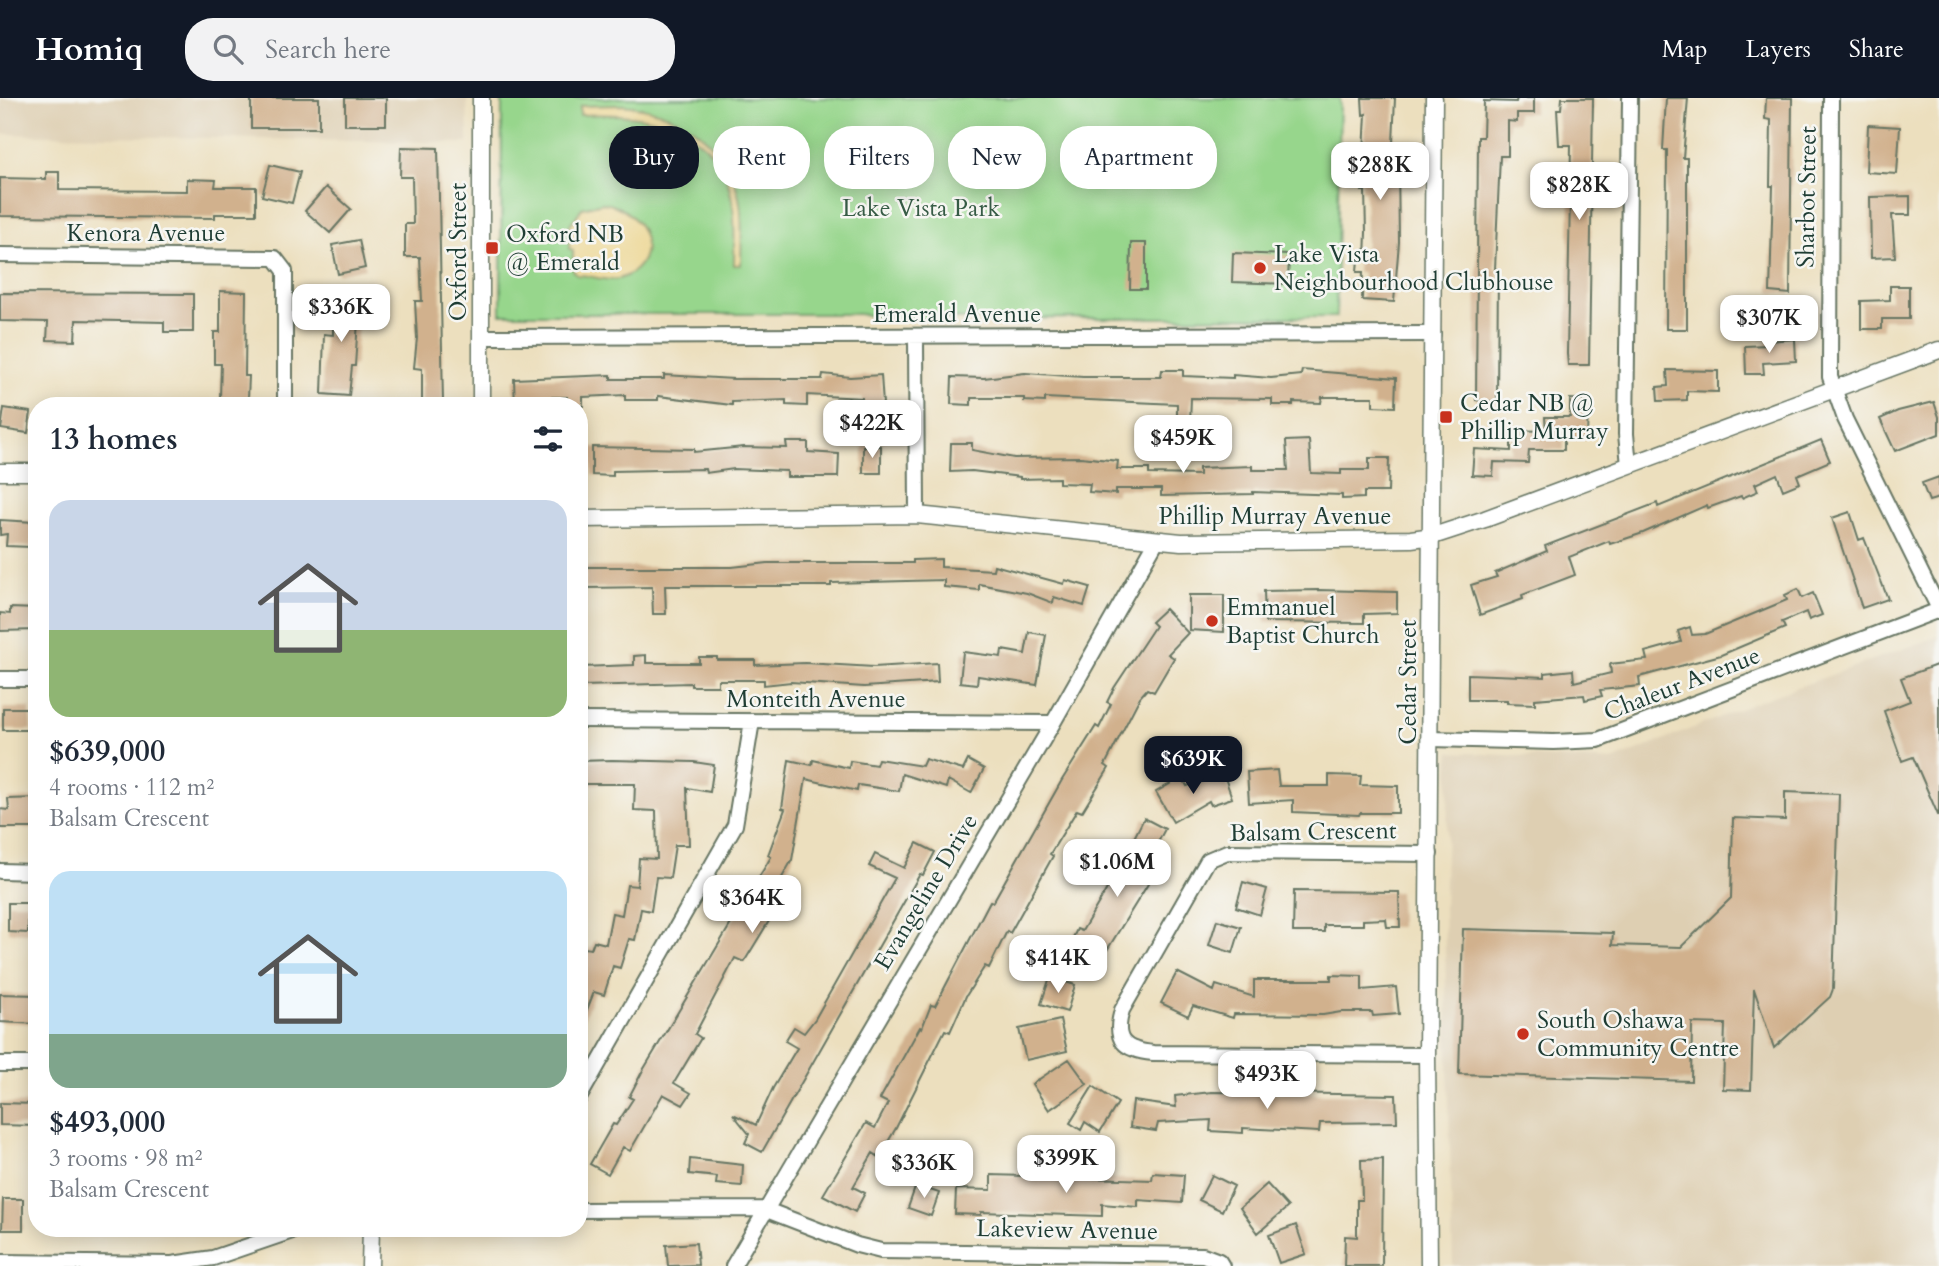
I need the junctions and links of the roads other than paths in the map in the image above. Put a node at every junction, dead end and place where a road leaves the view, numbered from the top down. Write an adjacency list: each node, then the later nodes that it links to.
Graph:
1 (481, 98): 7 (street, Oxford Street)
2 (1434, 98): 6 (street, Cedar Street)
3 (1630, 98): 13 (street)
4 (1831, 98): 10 (street, Sharbot Street)
5 (0, 255): 11 (street, Kenora Avenue)
6 (1433, 334): 8 (street, Emerald Avenue); 18 (street, Cedar Street)
7 (481, 337): 8 (street, Emerald Avenue); 12 (street, Oxford Street)
8 (916, 338): 16 (street)
9 (1939, 350): 10 (street, Phillip Murray Avenue)
10 (1833, 390): 13 (street, Phillip Murray Avenue); 20 (street, Sharbot Street)
11 (285, 397)
12 (481, 397)
13 (1629, 465): 18 (street, Phillip Murray Avenue)
14 (0, 472): 15 (street)
15 (28, 472)
16 (917, 515): 17 (street, Phillip Murray Avenue); 19 (street, Phillip Murray Avenue)
17 (588, 519)
18 (1433, 536): 19 (street, Phillip Murray Avenue); 26 (street, Cedar Street)
19 (1157, 540): 25 (street, Evangeline Drive)
20 (1939, 609): 26 (street, Chaleur Avenue)
21 (0, 678): 22 (street)
22 (28, 679)
23 (588, 720): 24 (street, Monteith Avenue)
24 (752, 721): 25 (street, Monteith Avenue); 33 (street)
25 (1053, 723): 35 (street, Evangeline Drive)
26 (1430, 739): 27 (street, Cedar Street)
27 (1430, 854): 30 (street, Cedar Street); 30 (street, Balsam Crescent)
28 (0, 871): 29 (street)
29 (28, 872)
30 (1427, 1055): 43 (street, Cedar Street)
31 (0, 1064): 32 (street)
32 (28, 1064)
33 (588, 1082)
34 (588, 1209): 35 (street, Lakeview Avenue)
35 (764, 1209): 41 (street, Evangeline Drive); 42 (street, Lakeview Avenue)
36 (275, 1237): 39 (street)
37 (371, 1237): 40 (street)
38 (0, 1262): 39 (street)
39 (172, 1265)
40 (370, 1266)
41 (733, 1266)
42 (1222, 1266)
43 (1429, 1266)

